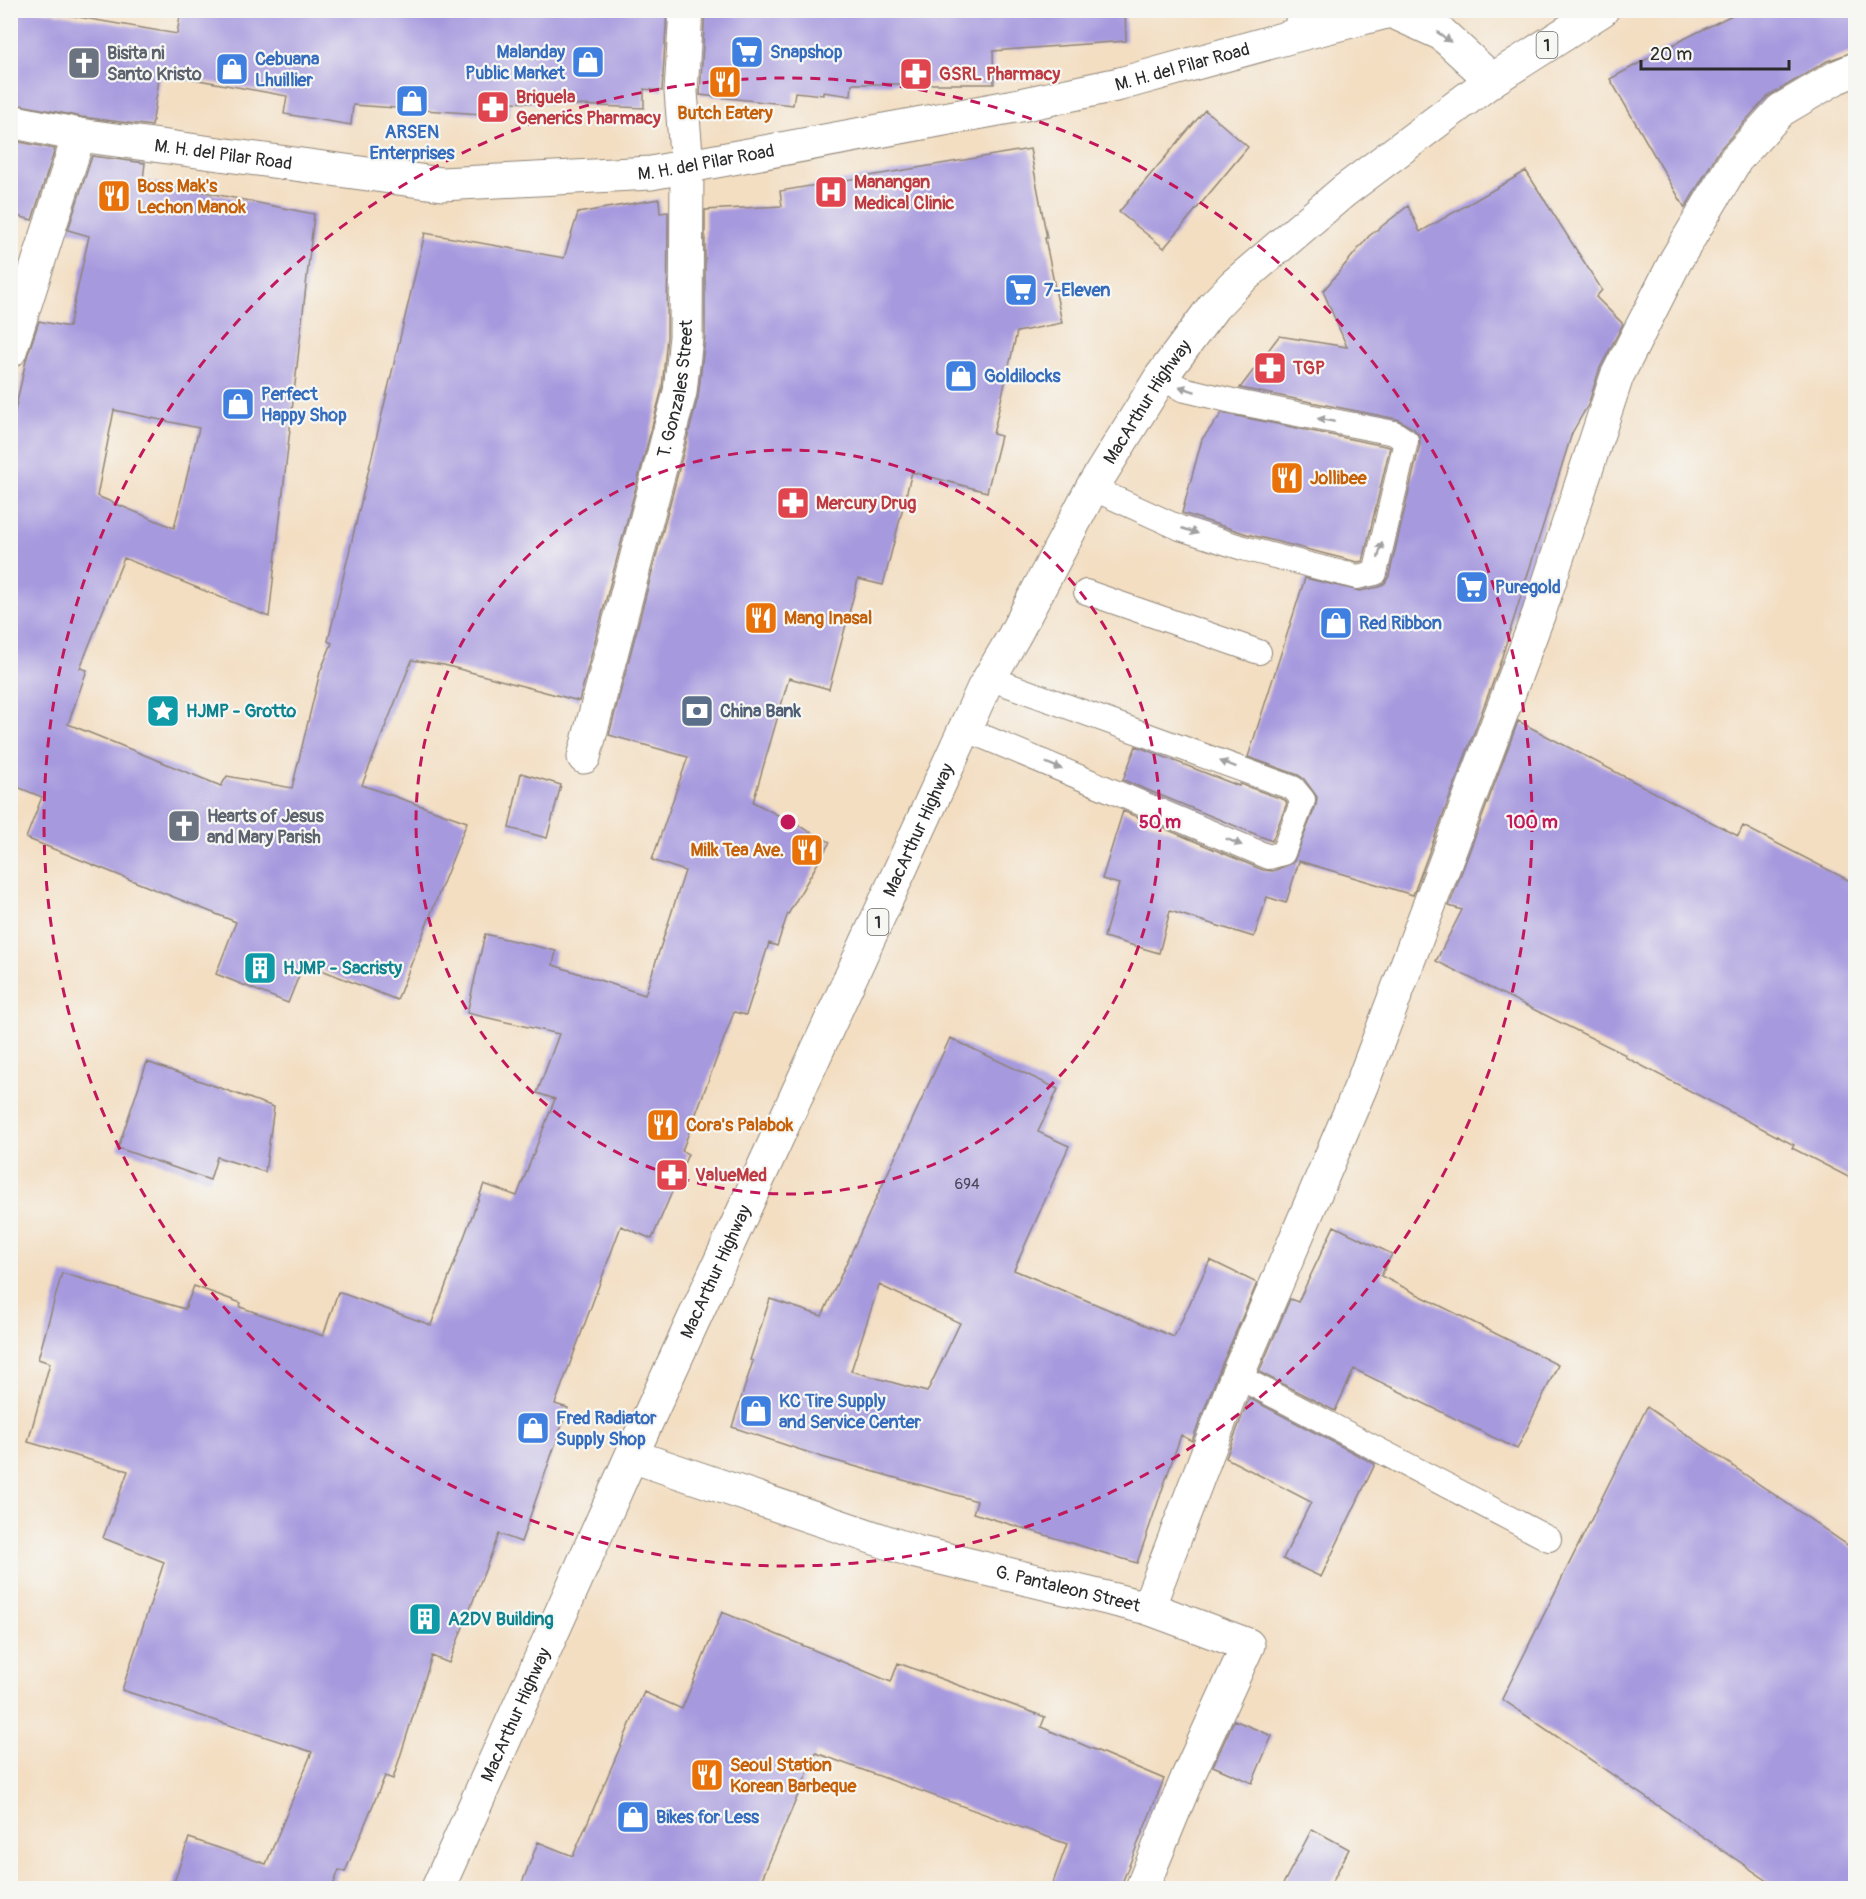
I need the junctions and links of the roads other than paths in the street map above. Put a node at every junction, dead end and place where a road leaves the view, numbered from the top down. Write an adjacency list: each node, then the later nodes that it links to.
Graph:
1 (686, 10): 9 (main road, T. Gonzales Street)
2 (1602, 10): 6 (main road, MacArthur Highway / 1)
3 (1393, 11): 4 (main road, M. H. del Pilar Road); 6 (main road, M. H. del Pilar Road, one-way to 6)
4 (1297, 23): 9 (main road, M. H. del Pilar Road)
5 (1856, 69): 18 (main road)
6 (1492, 80): 11 (main road, MacArthur Highway / 1)
7 (10, 121): 8 (main road, M. H. del Pilar Road)
8 (79, 135): 9 (main road, M. H. del Pilar Road); 10 (main road)
9 (687, 166): 17 (main road, T. Gonzales Street)
10 (10, 351)
11 (1161, 377): 12 (main road, MacArthur Highway / 1); 12 (lane, one-way to 11)
12 (1092, 488): 15 (main road, MacArthur Highway / 1)
13 (1086, 592): 14 (lane)
14 (1260, 652)
15 (989, 678): 16 (main road, MacArthur Highway / 1); 16 (lane, one-way to 15)
16 (965, 729): 19 (main road, MacArthur Highway / 1)
17 (584, 757)
18 (1237, 1376): 20 (lane); 21 (main road)
19 (632, 1456): 21 (main road, G. Pantaleon Street); 22 (main road, MacArthur Highway / 1)
20 (1549, 1539)
21 (1148, 1608): 23 (main road, G. Pantaleon Street)
22 (438, 1888)
23 (1142, 1888)

